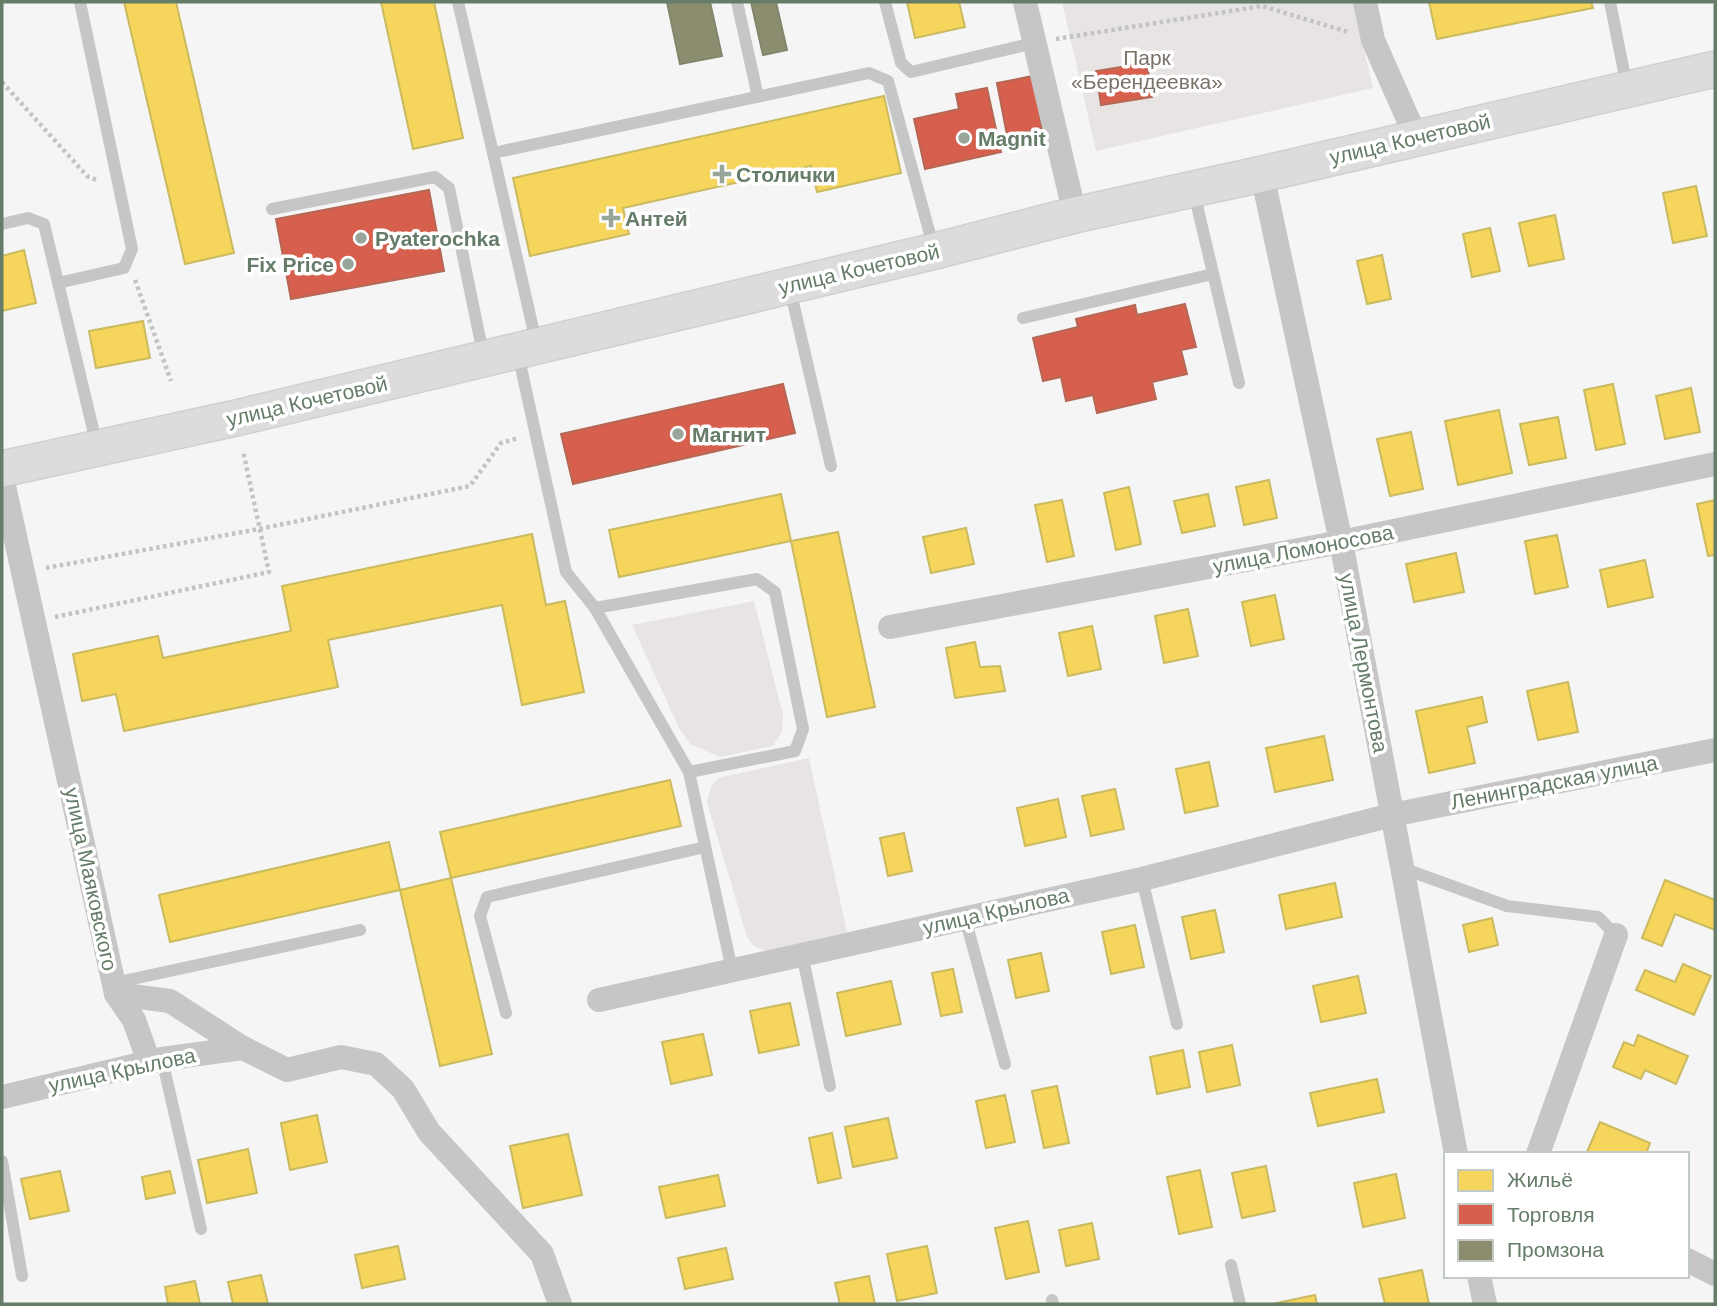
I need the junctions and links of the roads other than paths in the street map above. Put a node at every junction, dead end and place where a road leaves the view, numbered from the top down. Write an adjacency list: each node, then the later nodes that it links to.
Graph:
1 (80, 2): 21 (lane)
2 (458, 2): 13 (lane)
3 (737, 2): 11 (lane)
4 (886, 2): 8 (lane)
5 (1025, 2): 8 (street)
6 (1364, 2): 12 (street)
7 (1610, 2): 10 (lane)
8 (1034, 43): 17 (street)
9 (1715, 69): 10 (main road, улица Кочетовой)
10 (1627, 90): 12 (main road, улица Кочетовой)
11 (758, 97): 13 (lane); 19 (lane)
12 (1416, 137): 14 (main road, улица Кочетовой)
13 (493, 153): 24 (lane)
14 (1262, 174): 15 (main road, улица Кочетовой); 32 (street, улица Лермонтова)
15 (1193, 189): 17 (main road, улица Кочетовой); 20 (lane)
16 (272, 209): 25 (lane)
17 (1075, 215): 19 (main road, улица Кочетовой)
18 (2, 224): 21 (lane)
19 (935, 251): 22 (main road, улица Кочетовой)
20 (1213, 274): 23 (lane); 26 (lane)
21 (58, 283): 27 (lane)
22 (789, 286): 24 (main road, улица Кочетовой); 29 (lane)
23 (1023, 318)
24 (527, 348): 25 (main road, улица Кочетовой); 33 (lane)
25 (485, 359): 27 (main road, улица Кочетовой)
26 (1239, 383)
27 (98, 448): 30 (main road, улица Кочетовой)
28 (1715, 464): 32 (street, улица Ломоносова)
29 (831, 466)
30 (2, 469)
31 (2, 477): 46 (street, улица Маяковского)
32 (1341, 542): 34 (street, улица Ломоносова); 37 (street, улица Лермонтова)
33 (596, 608): 36 (lane); 36 (lane)
34 (890, 627)
35 (1715, 750): 37 (street, Ленинградская улица)
36 (689, 772): 38 (lane)
37 (1392, 815): 39 (street, улица Лермонтова); 40 (street, улица Крылова)
38 (705, 848): 45 (lane); 48 (lane)
39 (1402, 868): 43 (lane); 55 (street, улица Лермонтова)
40 (1142, 879): 41 (street, улица Крылова); 49 (lane)
41 (965, 918): 44 (street, улица Крылова); 52 (lane)
42 (360, 930): 46 (lane)
43 (1616, 935): 56 (street)
44 (802, 954): 45 (street, улица Крылова); 53 (lane)
45 (732, 970): 47 (street, улица Крылова)
46 (115, 988): 50 (street, улица Маяковского); 51 (street)
47 (599, 1000)
48 (506, 1013)
49 (1177, 1024)
50 (243, 1048): 51 (street, улица Крылова); 64 (street, улица Маяковского)
51 (156, 1060): 54 (street, улица Крылова); 58 (lane)
52 (1005, 1064)
53 (830, 1086)
54 (2, 1097)
55 (1456, 1152)
56 (1539, 1152)
57 (2, 1161): 62 (lane)
58 (201, 1228)
59 (1689, 1261): 61 (street)
60 (1231, 1265): 65 (lane)
61 (1715, 1274)
62 (22, 1276)
63 (1479, 1278): 66 (street)
64 (560, 1304)
65 (1240, 1304)
66 (1485, 1304)

